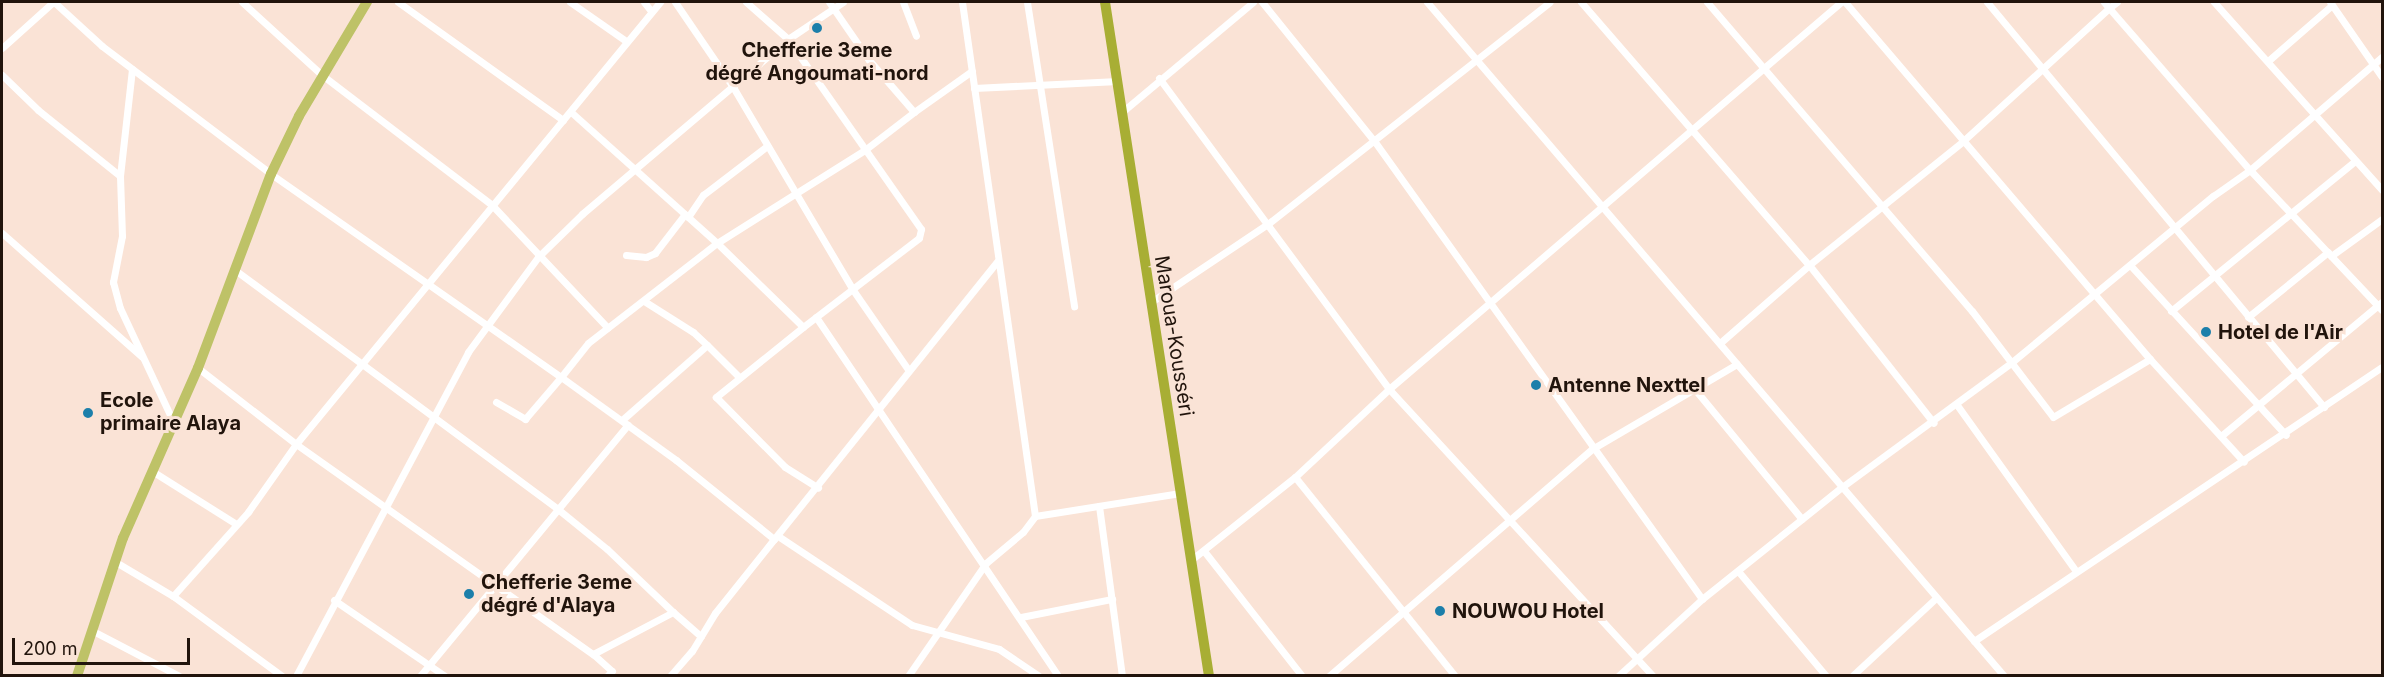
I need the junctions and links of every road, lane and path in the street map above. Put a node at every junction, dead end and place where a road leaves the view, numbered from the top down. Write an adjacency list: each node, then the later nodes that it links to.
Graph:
1 (53, 2): 34 (street); 41 (street)
2 (242, 2): 44 (street)
3 (367, 2): 44 (main road)
4 (398, 2): 55 (street)
5 (570, 2): 33 (street)
6 (644, 2): 30 (street)
7 (660, 2): 30 (street)
8 (675, 2): 49 (street)
9 (746, 2): 32 (street)
10 (829, 2): 29 (street)
11 (843, 2): 29 (street)
12 (903, 2): 31 (street)
13 (963, 2): 42 (street)
14 (1027, 2): 48 (street)
15 (1105, 2): 47 (highway, Maroua-Kousséri)
16 (1253, 2): 46 (street)
17 (1262, 2): 58 (street)
18 (1427, 2): 36 (street)
19 (1550, 2): 36 (street)
20 (1581, 2): 56 (street)
21 (1707, 2): 39 (street)
22 (1843, 2): 39 (street); 57 (street)
23 (1987, 2): 40 (street)
24 (2104, 2): 28 (street)
25 (2117, 2): 28 (street)
26 (2214, 2): 37 (street)
27 (2331, 3): 37 (street); 38 (street)
28 (2109, 8): 40 (street); 63 (street)
29 (834, 9): 32 (street); 52 (street)
30 (651, 11): 33 (street)
31 (916, 36)
32 (788, 39): 49 (street); 60 (street)
33 (626, 41): 51 (street)
34 (2, 48)
35 (2382, 57): 38 (street)
36 (1477, 61): 58 (street); 69 (street)
37 (2268, 61): 54 (street)
38 (2373, 65): 45 (street); 54 (street)
39 (1762, 66): 56 (street); 70 (street)
40 (2043, 68): 57 (street); 75 (street)
41 (132, 69): 64 (street); 65 (street)
42 (972, 71): 50 (street); 52 (street)
43 (2, 75): 65 (street)
44 (322, 75): 64 (main road); 68 (street)
45 (2382, 77)
46 (1159, 78): 53 (street); 74 (street)
47 (1118, 81): 48 (street); 53 (highway, Maroua-Kousséri)
48 (1039, 86): 50 (street); 92 (street)
49 (733, 87): 59 (street); 62 (street)
50 (974, 88): 81 (street)
51 (571, 112): 55 (street); 62 (street)
52 (914, 112): 60 (street)
53 (1122, 112): 91 (highway, Maroua-Kousséri)
54 (2315, 114): 61 (street); 63 (street)
55 (563, 120): 68 (street)
56 (1689, 130): 69 (street); 82 (street)
57 (1963, 141): 70 (street); 88 (street)
58 (1376, 142): 74 (street); 90 (street)
59 (767, 146): 67 (street); 72 (street)
60 (866, 149): 67 (street); 87 (street)
61 (2355, 161): 66 (street); 71 (street)
62 (634, 169): 72 (street); 80 (street)
63 (2250, 170): 71 (street); 75 (street)
64 (271, 174): 84 (main road); 86 (street)
65 (120, 176): 103 (street)
66 (2382, 190)
67 (794, 194): 77 (street); 87 (street)
68 (492, 204): 80 (street); 86 (street)
69 (1602, 204): 90 (street); 100 (street)
70 (1881, 206): 82 (street); 104 (street)
71 (2292, 212): 78 (street); 85 (street)
72 (686, 216): 77 (street); 79 (street)
73 (2382, 219): 78 (street)
74 (1269, 223): 91 (street); 114 (street)
75 (2174, 229): 83 (street); 85 (street)
76 (2, 233): 103 (street)
77 (717, 243): 89 (street); 98 (street)
78 (2330, 254): 93 (street); 96 (street)
79 (626, 255)
80 (538, 257): 97 (street); 99 (street)
81 (997, 262): 109 (street); 137 (street)
82 (1809, 265): 100 (street); 123 (street)
83 (2131, 266): 88 (street); 94 (street)
84 (235, 270): 105 (street); 108 (main road)
85 (2212, 274): 94 (street); 96 (street)
86 (429, 282): 97 (street); 105 (street)
87 (853, 290): 95 (street); 109 (street)
88 (2096, 296): 102 (street); 104 (street)
89 (644, 301): 99 (street); 101 (street)
90 (1490, 301): 114 (street); 127 (street)
91 (1151, 302): 133 (highway, Maroua-Kousséri)
92 (1074, 306)
93 (2381, 306): 110 (street)
94 (2171, 311): 117 (street)
95 (816, 317): 98 (street); 119 (street)
96 (2248, 317): 110 (street)
97 (487, 322): 111 (street); 120 (street)
98 (803, 327): 112 (street)
99 (608, 328): 111 (street)
100 (1720, 343): 106 (street)
101 (707, 345): 112 (street); 122 (street)
102 (2150, 359): 104 (street); 125 (street)
103 (146, 361): 121 (street)
104 (2012, 362): 116 (street)
105 (363, 363): 120 (street); 126 (street)
106 (1737, 364): 113 (street); 131 (street)
107 (2382, 367): 118 (street)
108 (198, 369): 121 (main road); 126 (street)
109 (909, 370): 119 (street)
110 (2297, 375): 117 (street); 118 (street)
111 (561, 376): 115 (street); 122 (street)
112 (739, 377): 132 (street)
113 (1693, 387): 127 (street); 139 (street)
114 (1389, 389): 130 (street); 138 (street)
115 (496, 402)
116 (1957, 405): 123 (street); 146 (street)
117 (2259, 406): 124 (street); 125 (street)
118 (2324, 407): 124 (street)
119 (880, 410): 132 (street); 145 (street)
120 (432, 418): 135 (street); 136 (street)
121 (173, 421): 129 (main road)
122 (625, 423): 136 (street); 141 (street)
123 (1934, 423): 131 (street)
124 (2286, 435): 128 (street)
125 (2222, 436): 128 (street)
126 (296, 444): 135 (street); 140 (street)
127 (1592, 449): 138 (street); 152 (street)
128 (2244, 462): 146 (street)
129 (152, 471): 140 (street); 144 (main road)
130 (1295, 477): 142 (street); 155 (street)
131 (1842, 487): 139 (street); 150 (street)
132 (818, 488): 141 (street)
133 (1180, 493): 134 (street); 143 (highway, Maroua-Kousséri)
134 (1099, 506): 137 (street); 151 (street)
135 (385, 508): 148 (street); 153 (street)
136 (559, 510): 148 (street); 154 (street)
137 (1035, 516): 145 (street)
138 (1509, 519): 155 (street); 162 (street)
139 (1802, 519): 147 (street)
140 (236, 524): 149 (street)
141 (776, 538): 158 (street); 159 (street)
142 (1203, 551): 143 (street); 177 (street)
143 (1191, 560): 176 (highway, Maroua-Kousséri)
144 (114, 561): 149 (street); 157 (main road)
145 (986, 563): 156 (street); 158 (street)
146 (2075, 570): 160 (street)
147 (1738, 571): 152 (street); 182 (street)
148 (496, 588): 161 (street); 163 (street)
149 (173, 596): 167 (street)
150 (1936, 598): 160 (street); 183 (street)
151 (1112, 599): 156 (street); 175 (street)
152 (1702, 599): 162 (street)
153 (334, 600): 163 (street); 168 (street)
154 (673, 612): 159 (street); 161 (street)
155 (1400, 612): 178 (street); 179 (street)
156 (1021, 617): 174 (street)
157 (93, 631): 165 (main road); 166 (street)
158 (937, 632): 172 (street); 173 (street)
159 (701, 636): 171 (street)
160 (1974, 641): 184 (street)
161 (593, 654): 164 (street)
162 (1639, 658): 180 (street); 181 (street)
163 (429, 665): 169 (street); 170 (street)
164 (612, 674)
165 (77, 675)
166 (179, 675)
167 (282, 675)
168 (296, 675)
169 (420, 675)
170 (445, 675)
171 (670, 675)
172 (908, 675)
173 (1039, 675)
174 (1058, 675)
175 (1122, 675)
176 (1209, 675)
177 (1302, 675)
178 (1329, 675)
179 (1455, 675)
180 (1618, 675)
181 (1653, 675)
182 (1826, 675)
183 (1852, 675)
184 (2004, 675)

